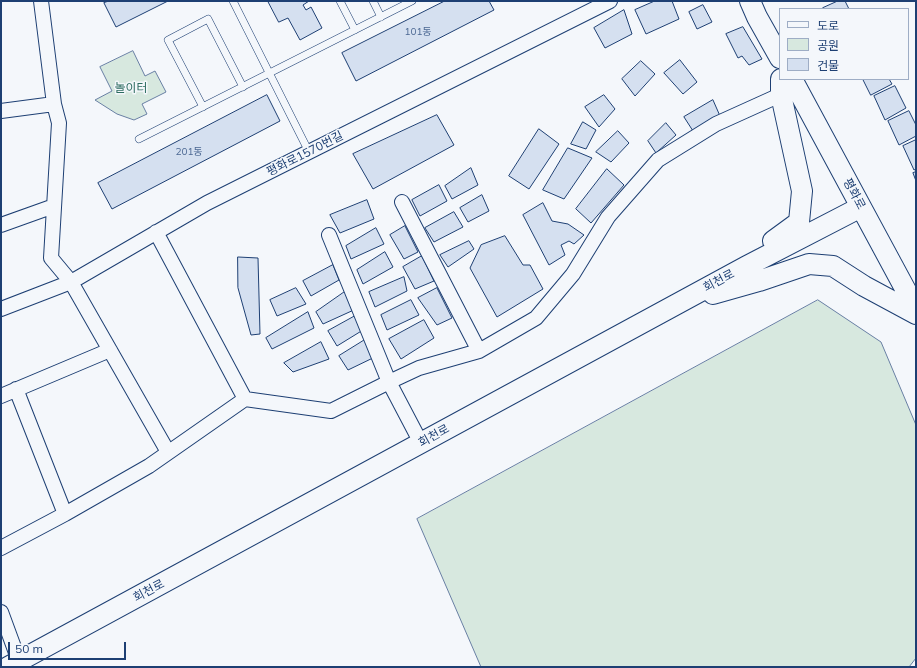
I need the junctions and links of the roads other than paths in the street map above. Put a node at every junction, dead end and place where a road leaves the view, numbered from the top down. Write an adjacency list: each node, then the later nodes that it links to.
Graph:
1 (41, 1): 14 (street)
2 (233, 1): 11 (lane)
3 (340, 1): 9 (lane)
4 (373, 1): 8 (lane)
5 (412, 1): 8 (lane)
6 (610, 1): 18 (street, 평화로1570번길)
7 (750, 1): 10 (street)
8 (381, 17): 9 (lane)
9 (355, 30): 11 (lane)
10 (779, 56)
11 (269, 73): 13 (lane); 18 (lane)
12 (787, 85): 21 (street, 평화로); 26 (street); 32 (street)
13 (243, 87): 15 (lane); 15 (lane)
14 (54, 104): 16 (street); 20 (street)
15 (203, 107): 17 (lane)
16 (1, 111)
17 (139, 139)
18 (309, 152): 23 (street, 평화로1570번길)
19 (402, 202): 32 (street)
20 (54, 206): 22 (street); 25 (street)
21 (861, 207): 26 (street, 회천로); 29 (street, 평화로)
22 (1, 226)
23 (156, 232): 25 (street, 평화로1570번길); 36 (street)
24 (329, 235): 33 (street)
25 (71, 282): 28 (street, 평화로1570번길); 31 (street)
26 (714, 284): 27 (street, 회천로)
27 (676, 304): 30 (street); 37 (street, 회천로)
28 (1, 309)
29 (916, 309)
30 (916, 314)
31 (110, 350): 34 (street); 38 (street)
32 (479, 350): 33 (street)
33 (388, 382): 36 (street); 37 (street)
34 (16, 389): 35 (street); 39 (street)
35 (1, 396)
36 (245, 399): 38 (street)
37 (421, 443): 42 (street, 회천로)
38 (168, 452): 39 (street)
39 (65, 514): 40 (street)
40 (1, 548)
41 (1, 612): 42 (street)
42 (14, 664)

